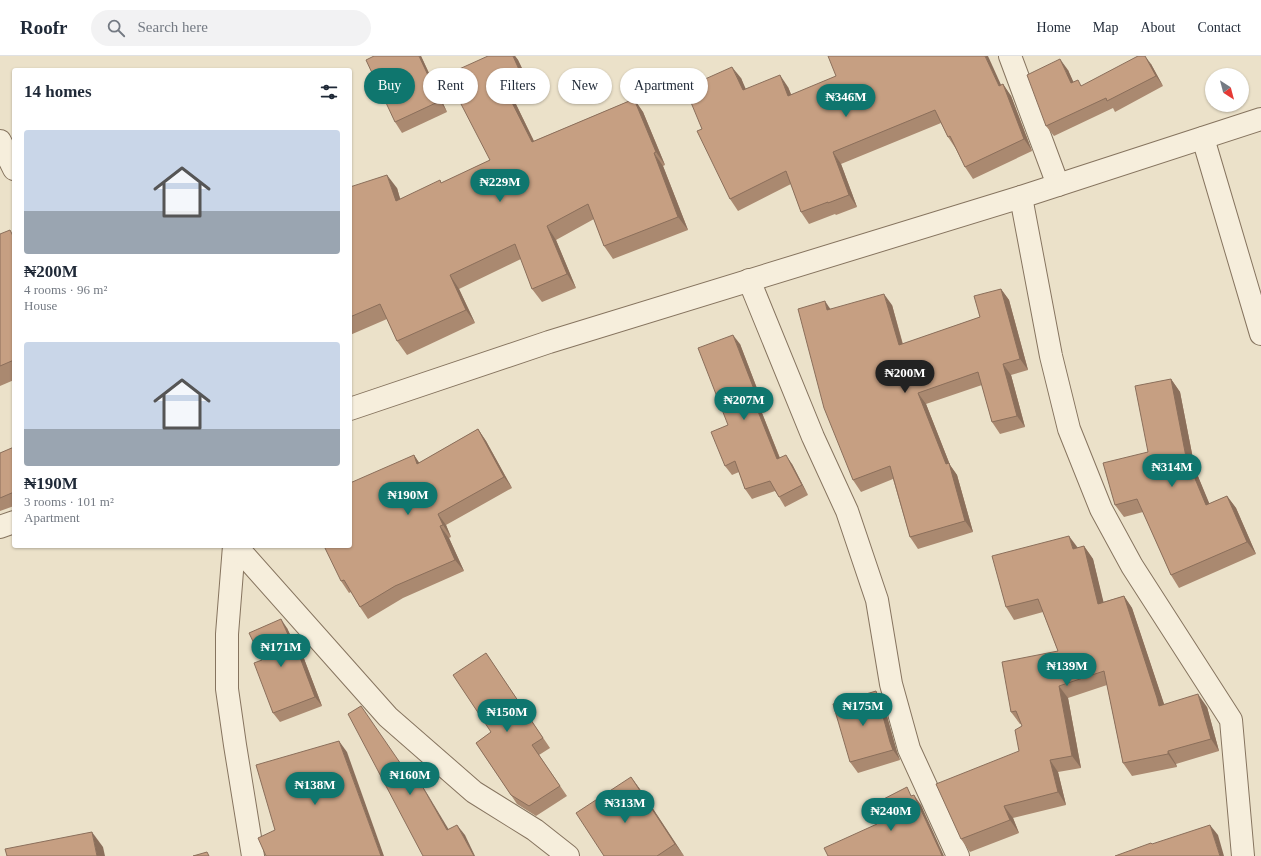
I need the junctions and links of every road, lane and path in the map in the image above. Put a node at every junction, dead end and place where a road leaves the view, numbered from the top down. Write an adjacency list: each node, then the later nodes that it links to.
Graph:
1 (1010, 56): 6 (street)
2 (1261, 119): 3 (street)
3 (1203, 138): 6 (street); 9 (street)
4 (0, 141): 5 (street)
5 (12, 165)
6 (1058, 185): 7 (street)
7 (1021, 196): 8 (street); 18 (street)
8 (748, 280): 10 (street); 17 (street)
9 (1261, 334)
10 (352, 408)
11 (12, 523): 12 (street)
12 (0, 526)
13 (235, 548): 15 (street)
14 (237, 548): 16 (street)
15 (254, 856)
16 (568, 856)
17 (958, 856)
18 (1243, 856)

